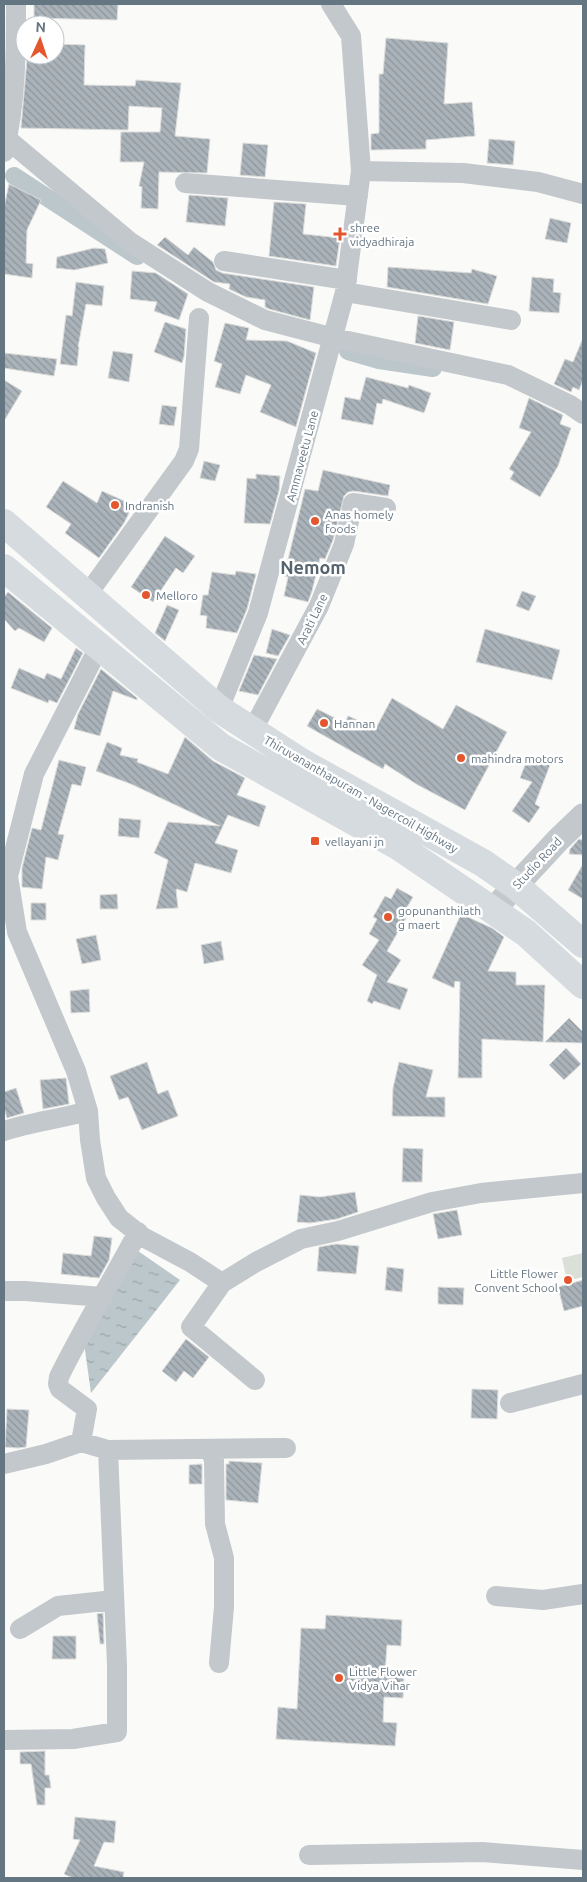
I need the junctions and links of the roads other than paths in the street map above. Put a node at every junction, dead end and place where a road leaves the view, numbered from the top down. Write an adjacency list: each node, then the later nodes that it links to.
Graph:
1 (16, 4): 3 (street)
2 (331, 4): 4 (street, Ammaveetu Lane)
3 (5, 145): 12 (street)
4 (361, 171): 6 (street); 7 (street, Ammaveetu Lane)
5 (185, 183): 7 (street)
6 (583, 194)
7 (358, 196): 9 (street, Ammaveetu Lane)
8 (224, 261): 9 (street)
9 (346, 286): 11 (street); 12 (street, Ammaveetu Lane)
10 (199, 318): 17 (street)
11 (511, 320)
12 (334, 338): 13 (street); 19 (street, Ammaveetu Lane)
13 (583, 414)
14 (386, 508): 20 (street, Arati Lane)
15 (4, 523): 17 (main road, Thiruvananthapuram - Nagercoil Highway)
16 (4, 568): 18 (main road)
17 (87, 595): 19 (main road, Thiruvananthapuram - Nagercoil Highway)
18 (99, 647): 23 (main road); 26 (street)
19 (219, 709): 20 (main road, Thiruvananthapuram - Nagercoil Highway)
20 (252, 731): 22 (main road, Thiruvananthapuram - Nagercoil Highway)
21 (583, 816): 22 (street, Studio Road)
22 (516, 886): 23 (street, Studio Road); 24 (main road, Thiruvananthapuram - Nagercoil Highway)
23 (492, 911): 25 (main road)
24 (583, 944)
25 (583, 985)
26 (88, 1110): 27 (street); 29 (street)
27 (4, 1131)
28 (583, 1183): 30 (street)
29 (138, 1232): 30 (street); 32 (street)
30 (222, 1283): 33 (street)
31 (4, 1291): 32 (street)
32 (103, 1297): 36 (street)
33 (255, 1380)
34 (583, 1384): 35 (street)
35 (510, 1403)
36 (81, 1442): 39 (street); 40 (street)
37 (286, 1448): 38 (street)
38 (211, 1449): 39 (street); 45 (street)
39 (108, 1450): 43 (street)
40 (4, 1464)
41 (583, 1594): 42 (street)
42 (496, 1596)
43 (114, 1600): 44 (street); 46 (street)
44 (20, 1629)
45 (219, 1663)
46 (4, 1740)
47 (309, 1855): 48 (street)
48 (583, 1860)

